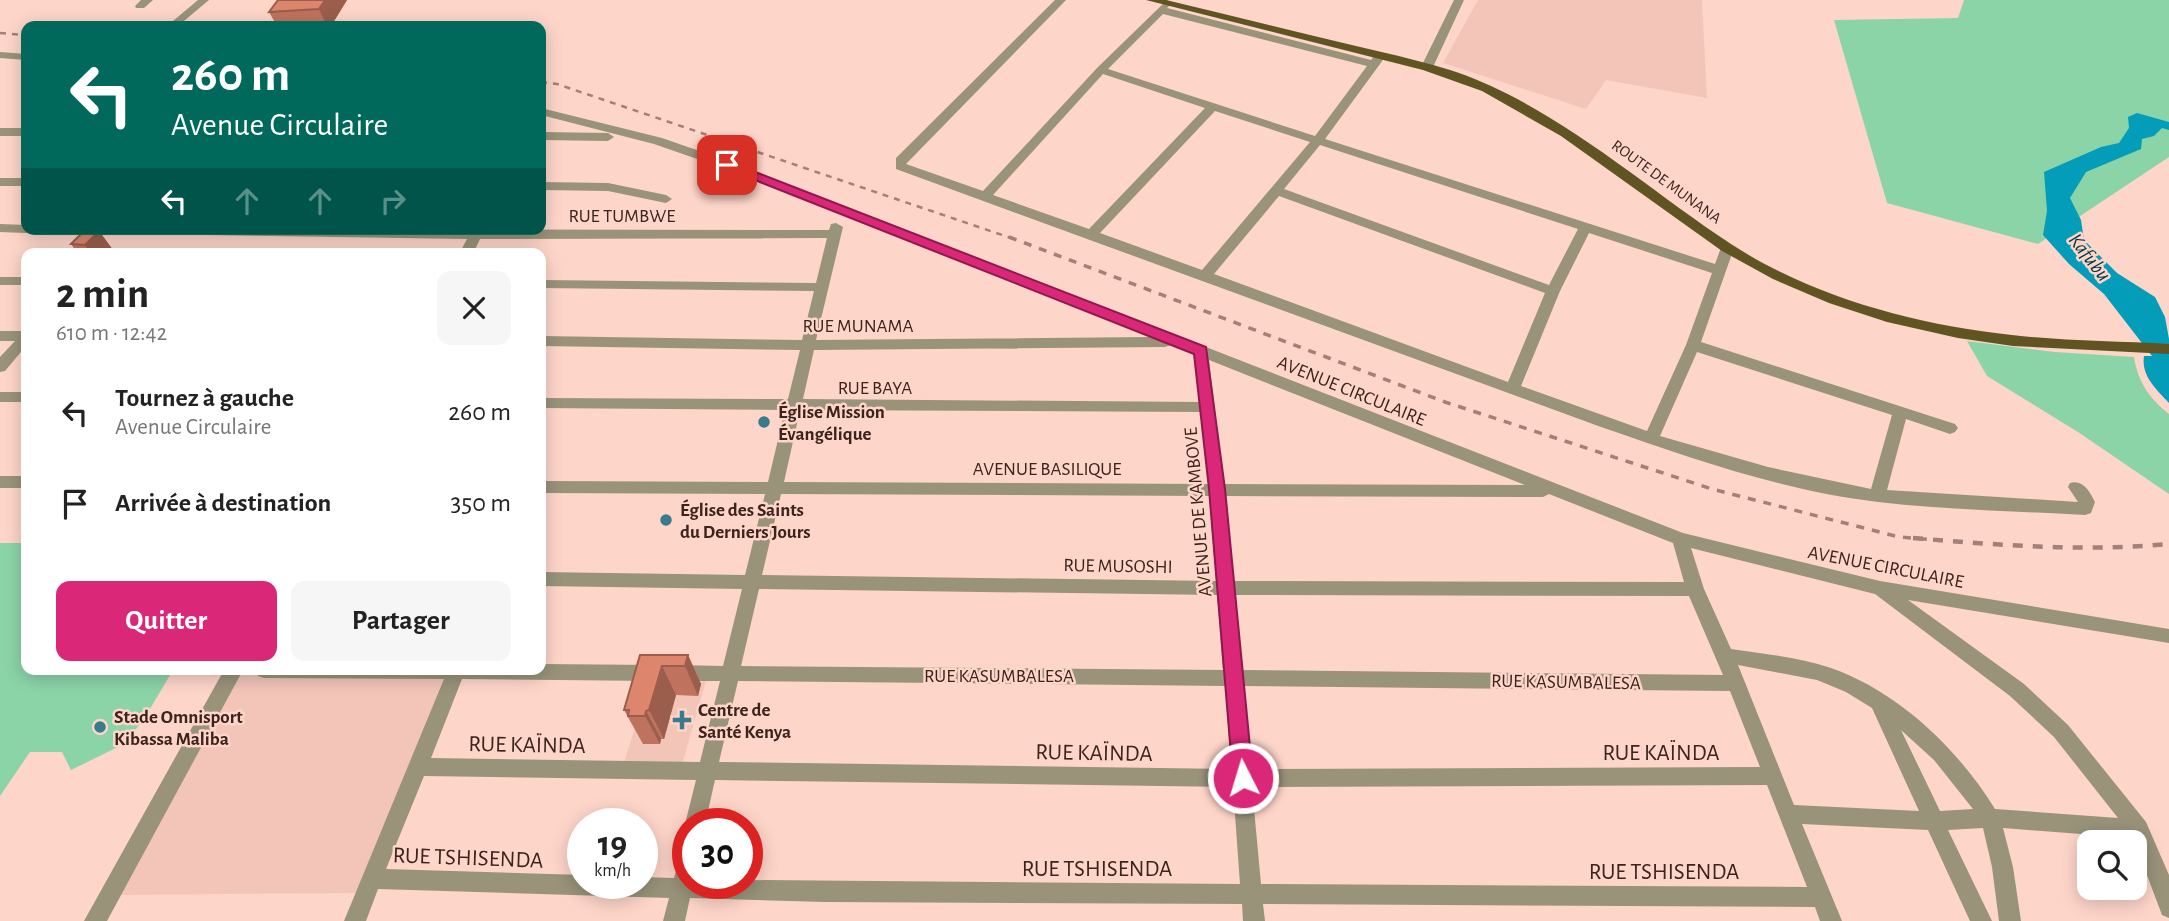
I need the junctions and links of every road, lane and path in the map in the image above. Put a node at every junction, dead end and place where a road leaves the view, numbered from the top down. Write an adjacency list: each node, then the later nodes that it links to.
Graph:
1 (204, 0): 5 (street)
2 (1061, 0): 22 (street)
3 (1460, 0): 9 (street)
4 (1160, 4): 8 (main road, ROUTE DE MUNANA); 10 (street)
5 (178, 21)
6 (0, 55): 7 (street)
7 (21, 57)
8 (1377, 60): 9 (main road, ROUTE DE MUNANA); 17 (street)
9 (1427, 67): 33 (main road, ROUTE DE MUNANA)
10 (1101, 70): 11 (street); 22 (street)
11 (1212, 107): 17 (street); 30 (street)
12 (546, 114): 16 (street, AVENUE CIRCULAIRE)
13 (0, 132): 14 (street)
14 (21, 132)
15 (546, 136): 16 (street)
16 (635, 137): 24 (street, AVENUE CIRCULAIRE)
17 (1320, 139): 21 (street); 25 (street)
18 (0, 182): 19 (street)
19 (21, 182)
20 (546, 186): 23 (street)
21 (1278, 191): 35 (street); 40 (street)
22 (985, 196): 30 (street)
23 (666, 199)
24 (841, 211): 29 (street); 44 (street, AVENUE CIRCULAIRE)
25 (1586, 226): 34 (street); 40 (street)
26 (0, 228): 27 (street)
27 (21, 229)
28 (546, 232): 29 (street, RUE TUMBWE)
29 (834, 234): 39 (street)
30 (1092, 234): 35 (street)
31 (116, 235): 32 (street)
32 (106, 246)
33 (1727, 248): 34 (street); 48 (main road, ROUTE DE MUNANA)
34 (1718, 270): 47 (street)
35 (1205, 276): 51 (street)
36 (0, 281): 37 (street)
37 (21, 281)
38 (546, 284): 39 (street)
39 (821, 287): 46 (street)
40 (1553, 291): 51 (street)
41 (0, 336): 42 (street)
42 (21, 337)
43 (546, 341): 46 (street, RUE MUNAMA)
44 (1176, 342): 46 (street, RUE MUNAMA); 49 (street, AVENUE CIRCULAIRE)
45 (21, 343): 50 (street)
46 (809, 345): 55 (street)
47 (1693, 345): 57 (street); 59 (street)
48 (2169, 349)
49 (1201, 351): 56 (street, AVENUE DE KAMBOVE); 66 (street, AVENUE CIRCULAIRE)
50 (0, 367)
51 (1513, 388): 59 (street)
52 (0, 397): 53 (street)
53 (21, 397)
54 (546, 403): 55 (street, RUE BAYA)
55 (793, 405): 56 (street, RUE BAYA); 64 (street)
56 (1209, 407): 65 (street, AVENUE DE KAMBOVE)
57 (1900, 411): 58 (street); 67 (street)
58 (1950, 428)
59 (1652, 437): 67 (street)
60 (0, 482): 61 (street)
61 (21, 482)
62 (546, 487): 64 (street, AVENUE BASILIQUE)
63 (2076, 487): 67 (street)
64 (773, 489): 65 (street, AVENUE BASILIQUE); 70 (street)
65 (1217, 489): 66 (street, AVENUE BASILIQUE); 71 (street, AVENUE DE KAMBOVE)
66 (1554, 491): 68 (street, AVENUE CIRCULAIRE)
67 (1878, 496)
68 (1680, 539): 72 (street, AVENUE CIRCULAIRE); 73 (street)
69 (546, 579): 70 (street, RUE MUSOSHI)
70 (751, 581): 71 (street, RUE MUSOSHI); 77 (street)
71 (1224, 588): 73 (street, RUE MUSOSHI); 80 (street, AVENUE DE KAMBOVE)
72 (1881, 588): 74 (street, AVENUE CIRCULAIRE); 91 (street)
73 (1695, 589): 75 (street)
74 (2169, 636)
75 (1725, 656): 81 (street); 82 (street)
76 (546, 673): 77 (street, RUE KASUMBALESA)
77 (730, 674): 80 (street, RUE KASUMBALESA); 84 (street)
78 (231, 675): 100 (street)
79 (455, 675): 83 (street)
80 (1234, 677): 81 (street, RUE KASUMBALESA); 86 (street, AVENUE DE KAMBOVE)
81 (1735, 683): 85 (street)
82 (1879, 703): 89 (street); 90 (street)
83 (416, 767): 84 (street, RUE KAÏNDA); 93 (street)
84 (706, 772): 86 (street, RUE KAÏNDA); 87 (street)
85 (1772, 776): 86 (street, RUE KAÏNDA); 88 (street)
86 (1243, 778): 96 (street, AVENUE DE KAMBOVE)
87 (698, 808)
88 (1788, 814): 90 (street); 97 (street)
89 (1989, 818): 90 (street); 91 (street); 106 (street)
90 (1933, 821): 105 (street)
91 (2139, 830)
92 (2147, 848): 99 (street)
93 (373, 879): 94 (street, RUE TSHISENDA); 101 (street)
94 (672, 889)
95 (763, 889): 96 (street, RUE TSHISENDA)
96 (1252, 892): 97 (street, RUE TSHISENDA); 103 (street, AVENUE DE KAMBOVE)
97 (1821, 897): 104 (street)
98 (680, 899): 102 (street)
99 (2169, 908)
100 (95, 921)
101 (355, 921)
102 (674, 921)
103 (1254, 921)
104 (1831, 921)
105 (1982, 921)
106 (2010, 921)

